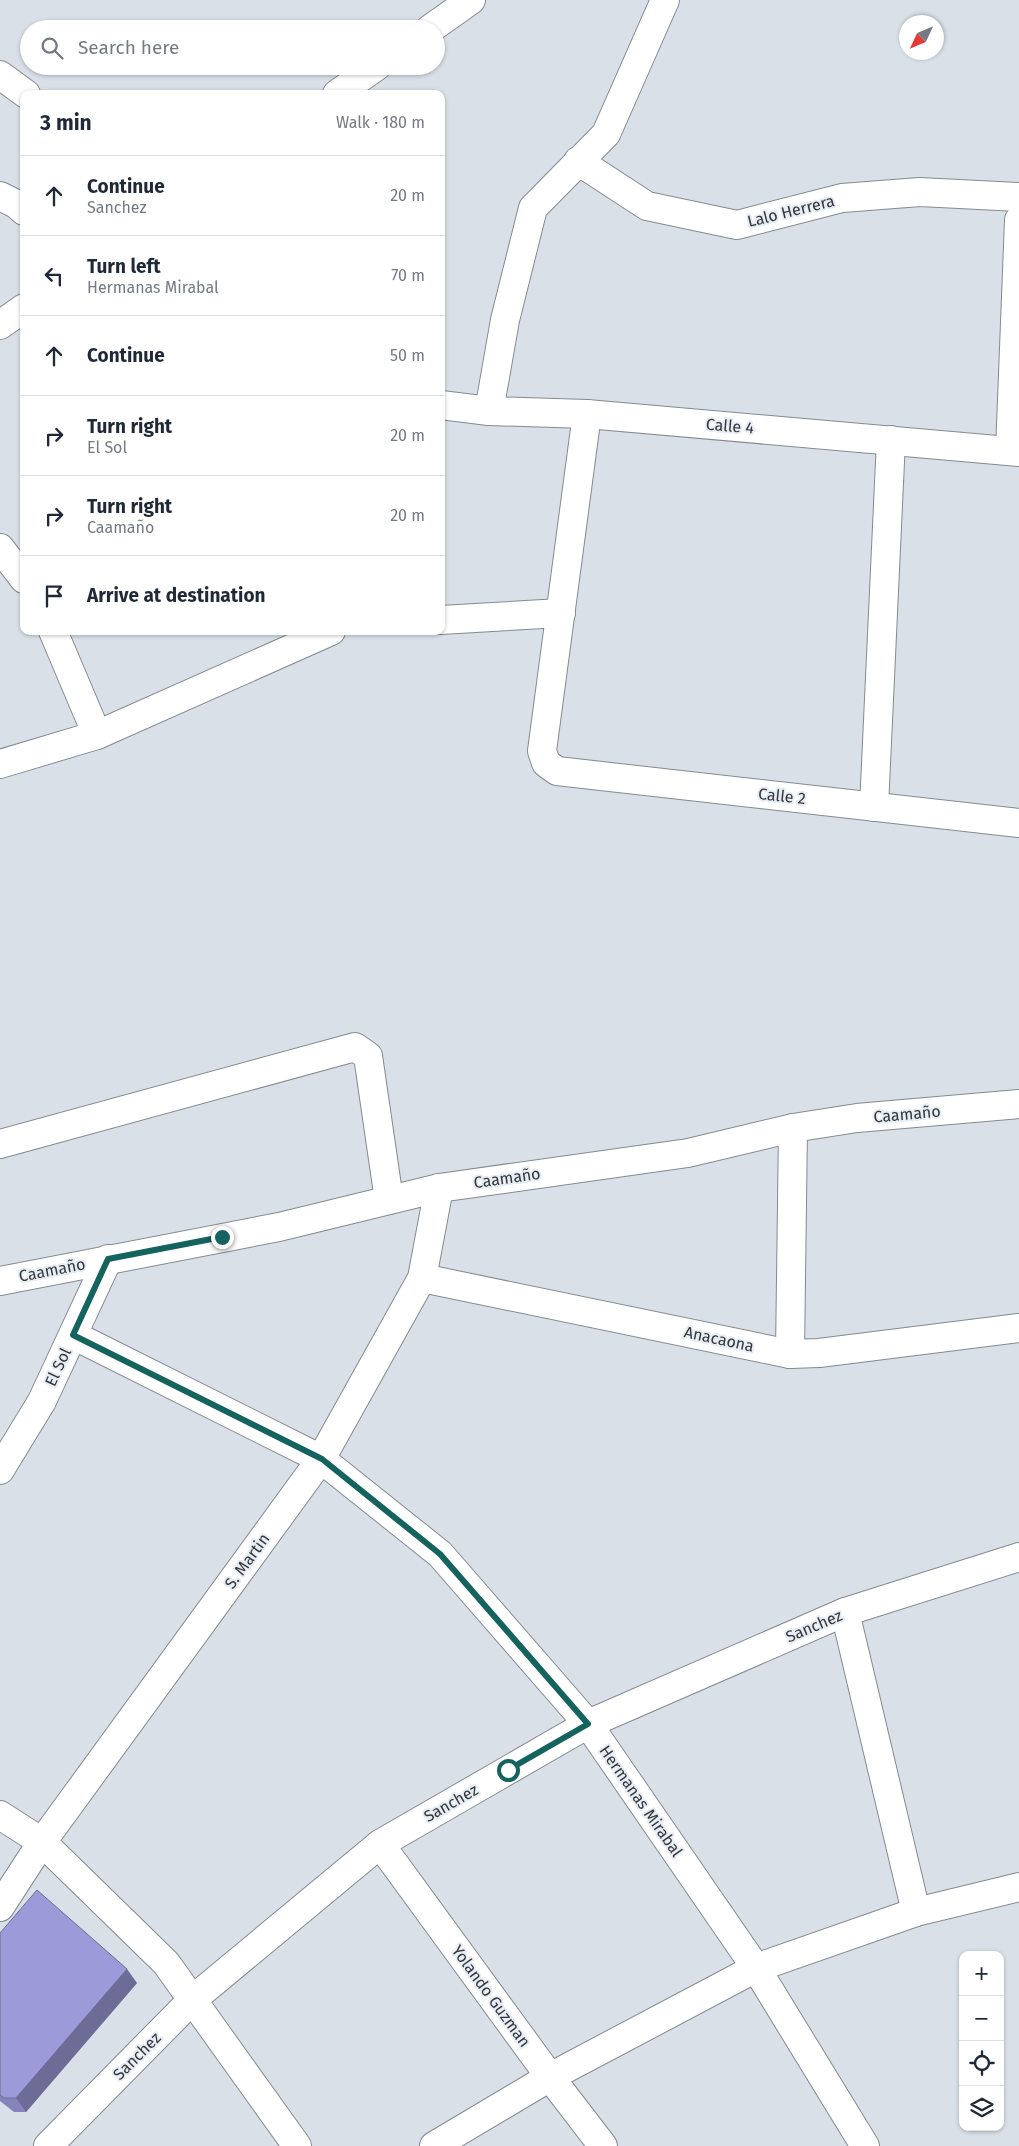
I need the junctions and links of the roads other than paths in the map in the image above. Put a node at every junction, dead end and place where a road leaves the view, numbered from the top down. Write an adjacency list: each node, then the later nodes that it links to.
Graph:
1 (471, 0): 3 (street)
2 (665, 0): 8 (street)
3 (443, 20)
4 (0, 75): 6 (street)
5 (363, 75): 7 (street)
6 (21, 90)
7 (343, 90)
8 (578, 161): 10 (street, Lalo Herrera); 16 (street)
9 (0, 196): 11 (street)
10 (1019, 196)
11 (20, 208)
12 (1019, 220): 19 (street)
13 (20, 311): 14 (street)
14 (0, 325)
15 (445, 406): 16 (street, Calle 4)
16 (488, 411): 17 (street, Calle 4)
17 (587, 414): 18 (street, Calle 4); 20 (street)
18 (892, 440): 19 (street, Calle 4); 26 (street)
19 (1015, 451)
20 (561, 613): 21 (street); 26 (street, Calle 2)
21 (445, 620)
22 (55, 635): 24 (street)
23 (322, 635): 24 (street)
24 (97, 735): 25 (street)
25 (0, 764)
26 (874, 807): 27 (street, Calle 2)
27 (1019, 824)
28 (1019, 1104): 29 (street, Caamaño)
29 (793, 1128): 31 (street, Caamaño); 38 (street)
30 (0, 1144): 32 (street)
31 (439, 1188): 32 (street, Caamaño); 34 (street, S. Martin)
32 (389, 1200): 33 (street, Caamaño)
33 (108, 1259): 35 (street, Caamaño); 37 (street, El Sol)
34 (422, 1278): 38 (street, Anacaona); 39 (street, S. Martin)
35 (0, 1280)
36 (1019, 1328): 38 (street, Anacaona)
37 (73, 1335): 39 (street, Hermanas Mirabal); 40 (street, El Sol)
38 (790, 1354)
39 (322, 1459): 43 (street, Hermanas Mirabal); 45 (street, S. Martin)
40 (0, 1470)
41 (1019, 1557): 42 (street, Sanchez)
42 (845, 1612): 43 (street, Sanchez); 49 (street)
43 (588, 1724): 46 (street, Sanchez); 50 (street, Hermanas Mirabal)
44 (0, 1815): 45 (street)
45 (42, 1842): 48 (street, S. Martin); 51 (street)
46 (380, 1844): 51 (street, Sanchez); 52 (street, Yolando Guzman)
47 (1019, 1887): 49 (street)
48 (0, 1907)
49 (916, 1912): 50 (street)
50 (756, 1968): 52 (street); 57 (street, Hermanas Mirabal)
51 (192, 2000): 53 (street, Sanchez); 54 (street)
52 (550, 2077): 55 (street); 56 (street, Yolando Guzman)
53 (48, 2146)
54 (297, 2146)
55 (434, 2146)
56 (603, 2146)
57 (865, 2146)

